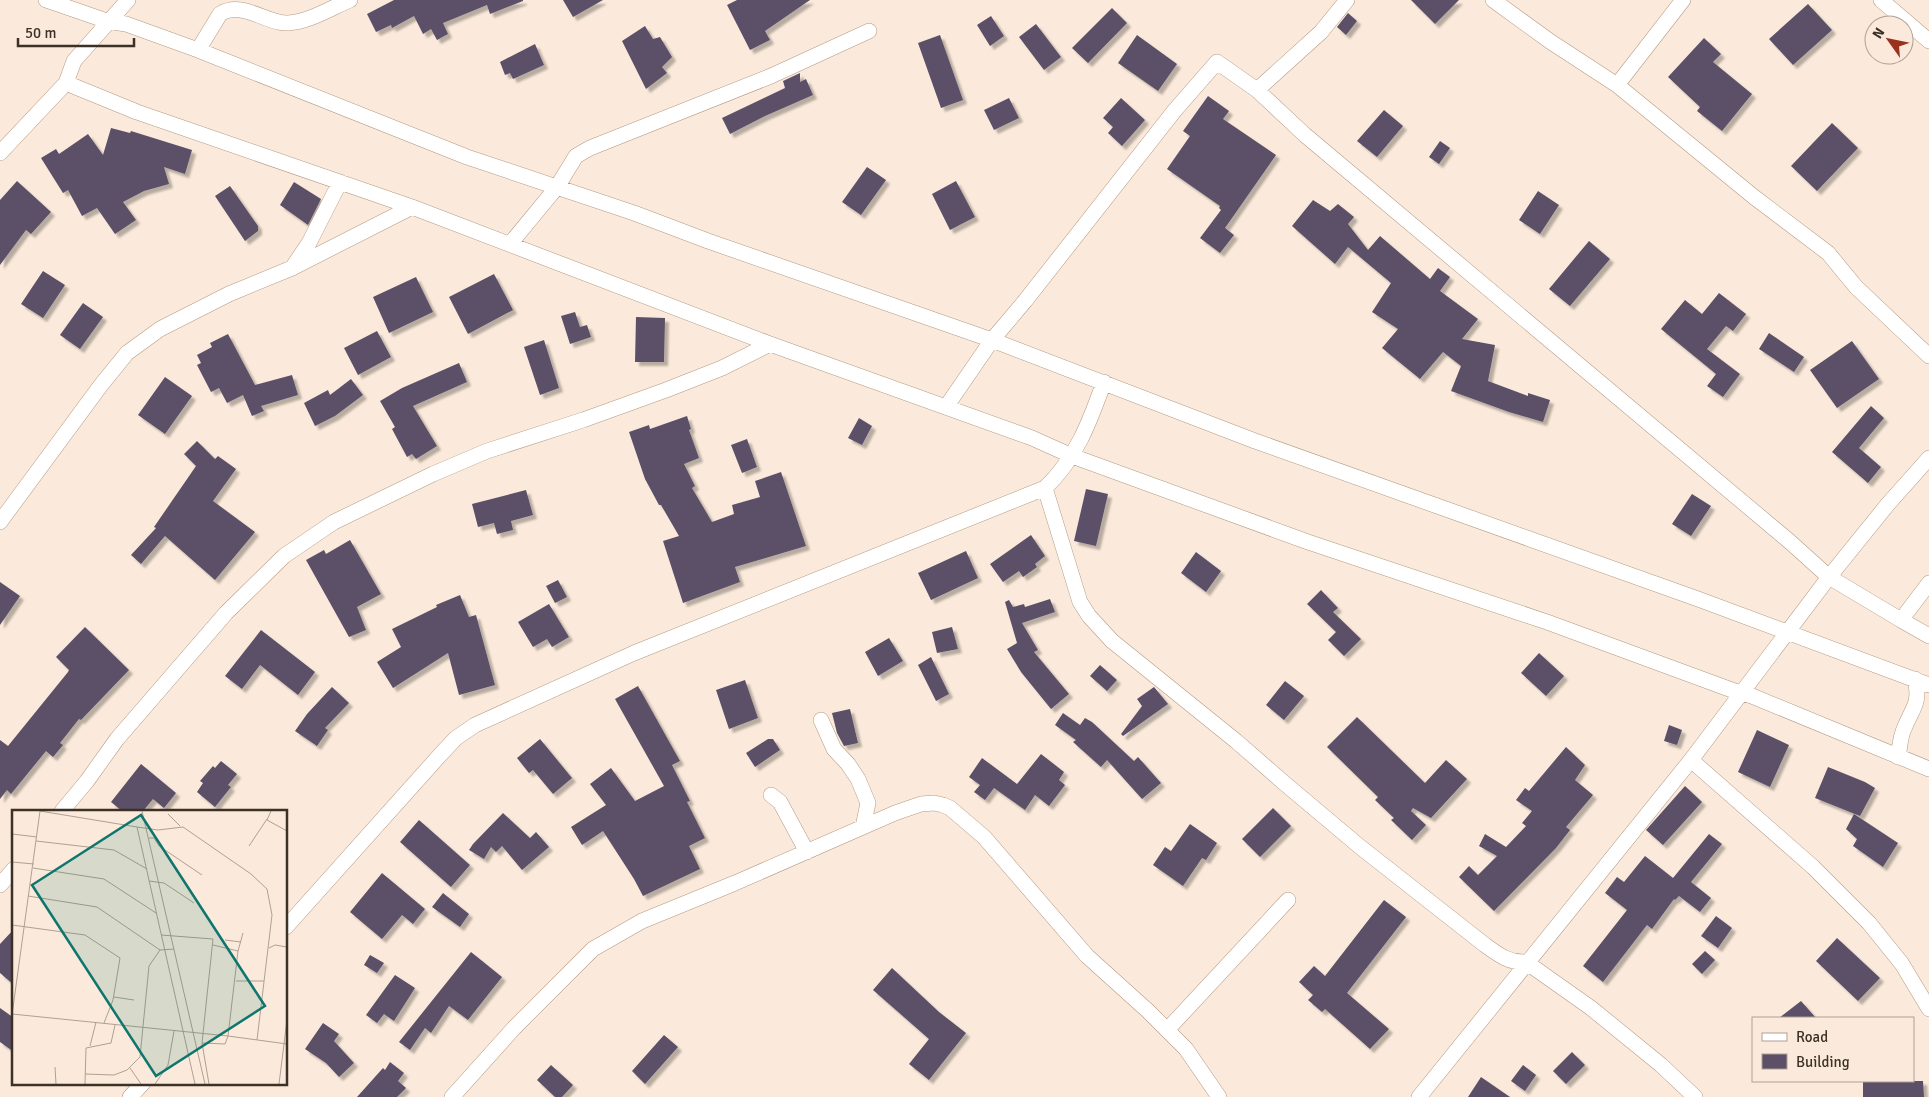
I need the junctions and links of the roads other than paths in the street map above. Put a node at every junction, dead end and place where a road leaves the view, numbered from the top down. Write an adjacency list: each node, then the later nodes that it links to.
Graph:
1 (46, 0): 8 (street)
2 (128, 0): 8 (street)
3 (350, 0): 11 (street)
4 (1347, 0): 14 (street)
5 (1493, 0): 13 (street)
6 (1683, 0): 13 (street)
7 (1881, 0): 10 (street)
8 (107, 21): 11 (street); 12 (street)
9 (869, 31): 17 (street)
10 (1929, 41)
11 (198, 50): 17 (street)
12 (66, 83): 15 (street); 16 (street)
13 (1617, 85): 23 (street)
14 (1257, 90): 21 (street); 30 (street)
15 (0, 154)
16 (340, 182): 18 (street); 20 (street)
17 (556, 187): 19 (street); 21 (street)
18 (412, 206): 19 (street); 20 (street)
19 (510, 244): 22 (street)
20 (292, 268): 29 (street)
21 (992, 340): 24 (street); 25 (street)
22 (770, 344): 25 (street); 42 (street)
23 (1929, 356)
24 (1104, 382): 26 (street); 33 (street)
25 (946, 407): 26 (street)
26 (1072, 456): 28 (street); 36 (street)
27 (1929, 458): 30 (street)
28 (1045, 488): 48 (street); 49 (street)
29 (0, 522)
30 (1829, 577): 32 (street); 33 (street)
31 (1929, 583): 32 (street)
32 (1901, 620): 34 (street)
33 (1787, 633): 35 (street); 36 (street)
34 (1929, 636)
35 (1922, 682): 38 (street)
36 (1740, 694): 38 (street); 39 (street)
37 (820, 720): 43 (street)
38 (1898, 757): 40 (street)
39 (1691, 760): 49 (street); 50 (street)
40 (1929, 770)
41 (772, 795): 44 (street)
42 (63, 810)
43 (863, 828): 44 (street); 51 (street)
44 (807, 852): 54 (street)
45 (12, 871): 46 (street)
46 (0, 885)
47 (1288, 900): 51 (street)
48 (288, 925)
49 (1526, 962): 56 (street); 57 (street)
50 (1929, 1009)
51 (1167, 1030): 55 (street)
52 (142, 1084): 53 (street)
53 (130, 1097)
54 (452, 1097)
55 (1219, 1097)
56 (1419, 1097)
57 (1695, 1097)

